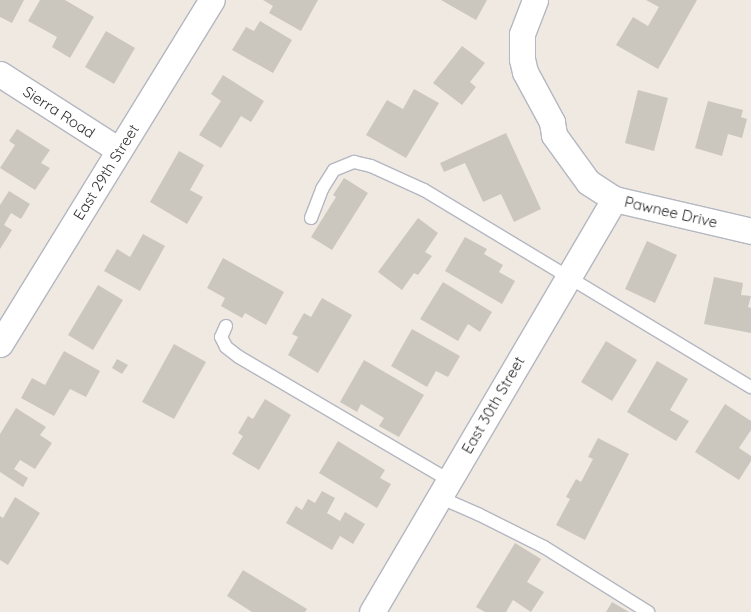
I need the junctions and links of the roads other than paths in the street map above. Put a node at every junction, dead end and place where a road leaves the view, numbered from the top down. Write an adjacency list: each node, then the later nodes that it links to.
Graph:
1 (212, 0): 4 (street, East 29th Street)
2 (535, 0): 5 (street, Pawnee Drive)
3 (0, 74): 4 (street, Sierra Road)
4 (119, 150): 10 (street, East 29th Street)
5 (614, 199): 7 (street, Pawnee Drive); 8 (street, East 30th Street)
6 (311, 218): 8 (lane)
7 (751, 231)
8 (568, 277): 11 (lane); 12 (street, East 30th Street)
9 (226, 326): 12 (lane)
10 (0, 344)
11 (751, 387)
12 (444, 488): 13 (street, East 30th Street); 14 (lane)
13 (372, 612)
14 (648, 612)

